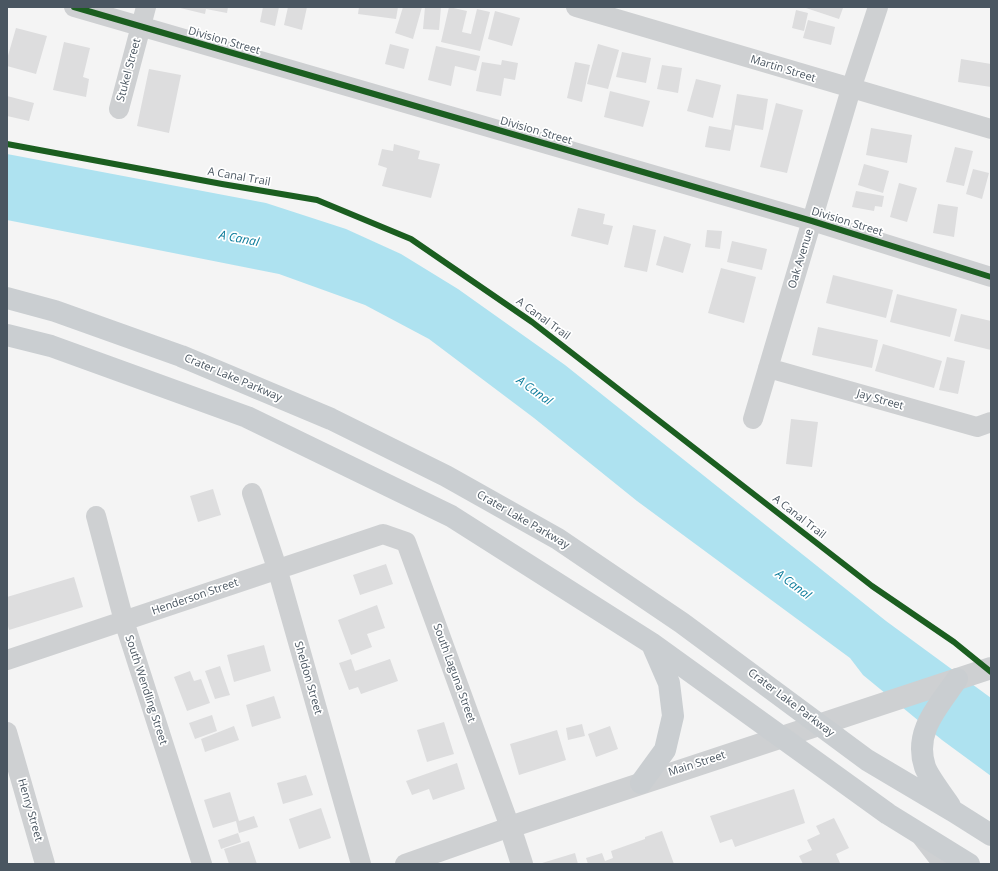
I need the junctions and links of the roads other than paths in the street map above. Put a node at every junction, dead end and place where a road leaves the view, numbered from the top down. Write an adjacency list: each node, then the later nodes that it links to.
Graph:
1 (74, 7): 5 (street, Division Street)
2 (146, 7): 5 (street, Stukel Street)
3 (576, 7): 6 (street, Martin Street)
4 (878, 7): 6 (street, Oak Avenue)
5 (141, 27): 7 (street, Stukel Street); 9 (street, Division Street)
6 (851, 89): 8 (street, Martin Street); 9 (street, Oak Avenue)
7 (119, 109)
8 (991, 129)
9 (812, 221): 10 (street, Division Street); 13 (street, Oak Avenue)
10 (991, 277)
11 (7, 298): 25 (main road, Crater Lake Parkway)
12 (7, 335): 21 (main road)
13 (768, 368): 14 (street, Oak Avenue); 15 (street, Jay Street)
14 (753, 419)
15 (991, 422)
16 (252, 493): 19 (street, Sheldon Street)
17 (96, 516): 20 (street, South Wendling Street)
18 (383, 534): 19 (street, Henderson Street); 30 (street, South Laguna Street)
19 (277, 568): 20 (street, Henderson Street); 35 (street, Sheldon Street)
20 (124, 621): 22 (street, Henderson Street); 34 (street, South Wendling Street)
21 (651, 643): 27 (main road); 28 (main road)
22 (7, 660)
23 (987, 669): 24 (street, Main Street)
24 (957, 678): 25 (street, Main Street); 29 (main road)
25 (819, 724): 27 (street, Main Street); 29 (main road, Crater Lake Parkway)
26 (7, 732): 33 (street, Henry Street)
27 (781, 737): 28 (street, Main Street); 31 (main road)
28 (640, 783): 30 (street, Main Street)
29 (953, 811): 32 (main road, Crater Lake Parkway)
30 (510, 827): 36 (street, Main Street); 37 (street)
31 (918, 833): 38 (street); 39 (main road)
32 (991, 835)
33 (45, 864)
34 (202, 864)
35 (361, 864)
36 (405, 864)
37 (522, 864)
38 (943, 864)
39 (969, 864)

